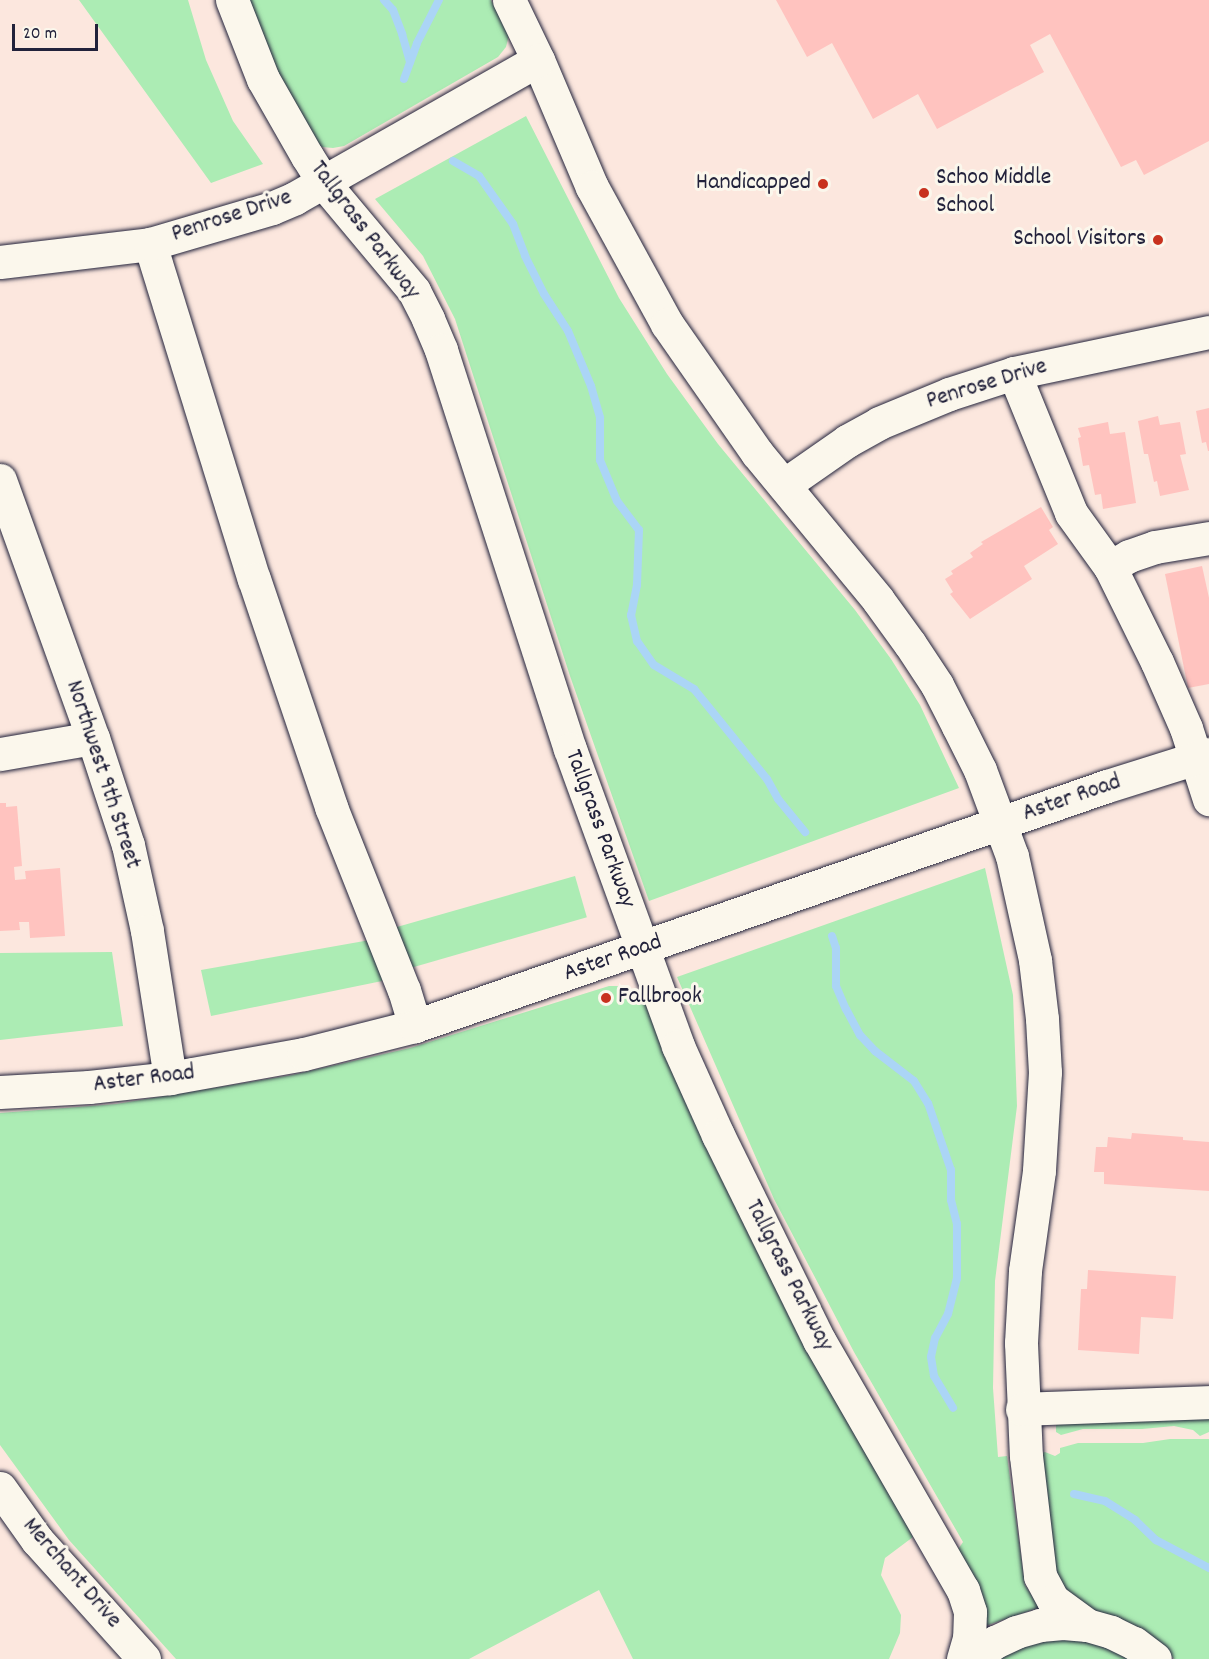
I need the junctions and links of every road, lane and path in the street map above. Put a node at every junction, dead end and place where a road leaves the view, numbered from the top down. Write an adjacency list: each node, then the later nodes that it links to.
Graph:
1 (232, 0): 4 (street, Tallgrass Parkway)
2 (509, 0): 3 (street)
3 (538, 60): 4 (street, Penrose Drive); 10 (street)
4 (323, 182): 5 (street, Penrose Drive); 18 (street, Tallgrass Parkway)
5 (150, 244): 6 (street, Penrose Drive); 19 (street)
6 (0, 262)
7 (1209, 332): 8 (street, Penrose Drive)
8 (1014, 373): 10 (street, Penrose Drive); 12 (street)
9 (0, 480): 13 (street, Northwest 9th Street)
10 (784, 485): 17 (street)
11 (1209, 538): 12 (street)
12 (1110, 567): 15 (street)
13 (93, 738): 14 (street); 20 (street, Northwest 9th Street)
14 (0, 754)
15 (1203, 755): 16 (street); 17 (street, Aster Road)
16 (1209, 799)
17 (1000, 824): 18 (street, Aster Road); 23 (street)
18 (644, 949): 19 (street, Aster Road); 27 (street, Tallgrass Parkway)
19 (415, 1026): 20 (street, Aster Road)
20 (170, 1078): 21 (street, Aster Road)
21 (0, 1092)
22 (1209, 1402): 23 (street)
23 (1022, 1409): 25 (street)
24 (0, 1488): 26 (street, Merchant Drive)
25 (1088, 1625): 28 (street); 29 (street)
26 (144, 1659)
27 (963, 1659)
28 (973, 1659)
29 (1155, 1659)

